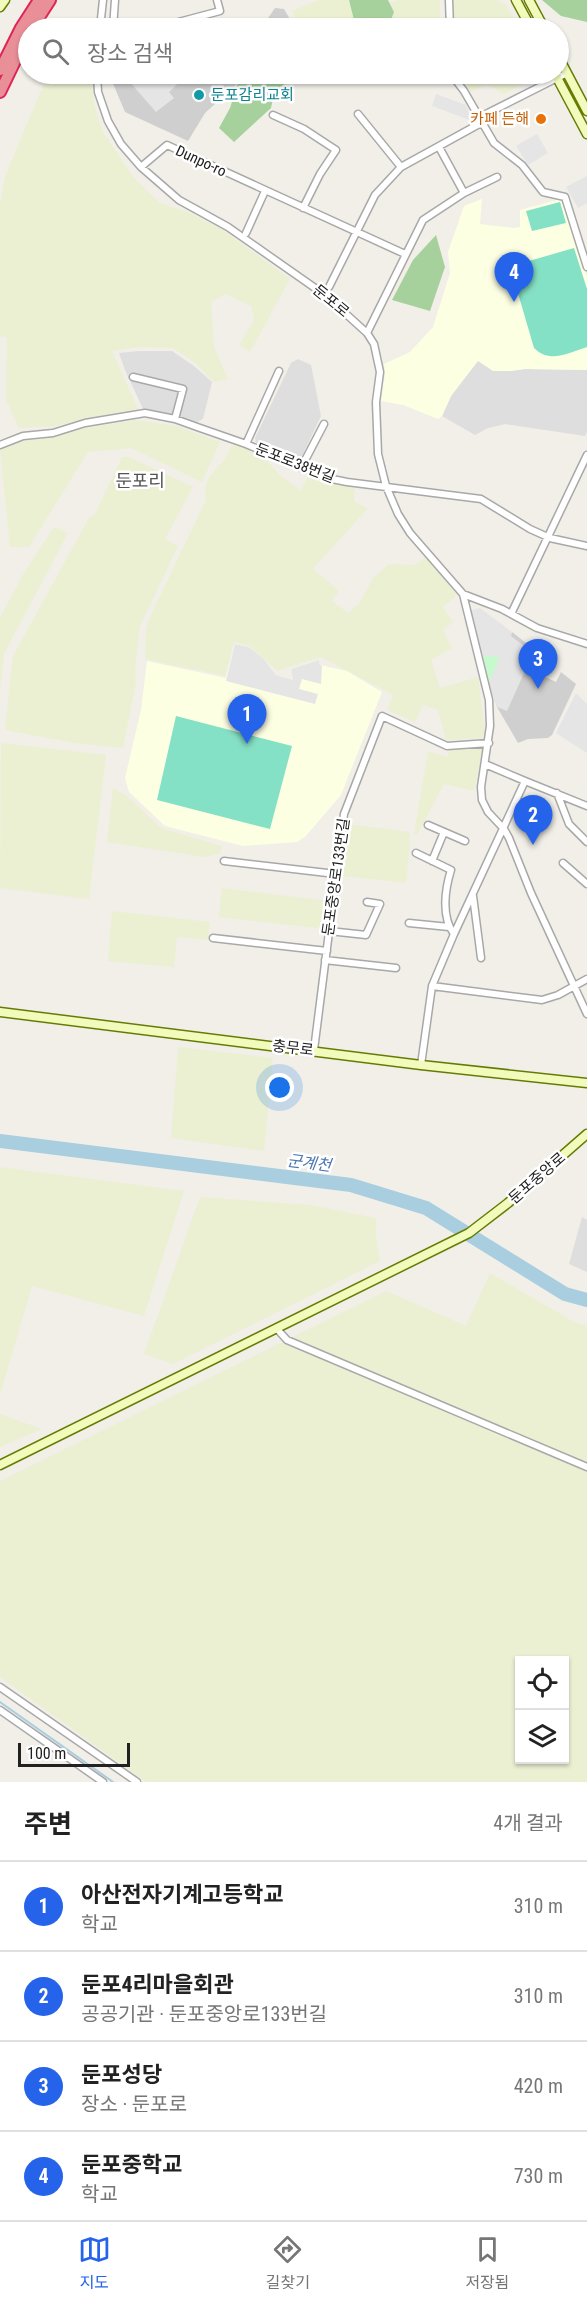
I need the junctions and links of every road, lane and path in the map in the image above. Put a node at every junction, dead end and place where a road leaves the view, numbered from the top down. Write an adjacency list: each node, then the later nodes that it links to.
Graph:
1 (5, 0): 10 (street)
2 (39, 0): 11 (highway)
3 (50, 0): 12 (highway)
4 (103, 0): 13 (street)
5 (115, 0): 14 (street)
6 (217, 0): 15 (street)
7 (449, 0): 16 (street)
8 (516, 0): 17 (street)
9 (529, 0): 18 (street)
10 (0, 7)
11 (27, 18)
12 (38, 18)
13 (101, 18)
14 (114, 18)
15 (194, 18)
16 (450, 18)
17 (526, 18)
18 (539, 18)
19 (18, 34): 21 (highway)
20 (18, 55): 27 (highway)
21 (0, 70)
22 (569, 77): 28 (street)
23 (98, 84): 34 (street, 둔포로)
24 (459, 84): 31 (street)
25 (543, 84): 31 (street)
26 (561, 84): 32 (street)
27 (0, 92)
28 (587, 111)
29 (358, 114): 35 (street)
30 (273, 115): 39 (street)
31 (480, 121): 33 (street); 43 (street)
32 (587, 134)
33 (439, 147): 35 (street); 38 (street)
34 (141, 167): 37 (street, Dunpo-ro); 45 (street, 둔포로)
35 (401, 167): 40 (street)
36 (497, 177): 38 (street)
37 (265, 191): 39 (street, Dunpo-ro); 41 (street)
38 (464, 193): 42 (street)
39 (303, 208): 40 (street, Dunpo-ro)
40 (357, 232): 42 (street, Dunpo-ro); 44 (street)
41 (246, 233)
42 (405, 254): 45 (street)
43 (587, 267)
44 (329, 287)
45 (367, 333): 54 (street, 둔포로)
46 (279, 371): 50 (street)
47 (134, 376): 48 (street)
48 (175, 420): 50 (street, 둔포로38번길); 51 (street, 둔포로38번길)
49 (324, 424): 53 (street)
50 (246, 444): 53 (street, 둔포로38번길)
51 (0, 445)
52 (587, 455): 55 (street)
53 (301, 468): 54 (street, 둔포로38번길)
54 (386, 486): 55 (street, 둔포로38번길); 57 (street, 둔포로)
55 (548, 537): 56 (street, 둔포로38번길); 58 (street)
56 (587, 546)
57 (463, 594): 58 (street, 둔포로); 60 (street, 둔포로)
58 (511, 614): 59 (street, 둔포로)
59 (587, 644)
60 (489, 743): 61 (street, 둔포로); 74 (street, 둔포중앙로133번길)
61 (485, 764): 62 (street); 66 (street, 둔포로)
62 (525, 781): 63 (street); 66 (street)
63 (558, 793): 64 (street); 69 (street)
64 (587, 806)
65 (428, 825): 67 (street)
66 (504, 829): 76 (street); 89 (street, 둔포로)
67 (444, 832): 68 (street); 72 (street)
68 (465, 841)
69 (587, 842)
70 (416, 853): 72 (street)
71 (224, 861): 74 (street)
72 (432, 861): 79 (street)
73 (563, 863): 75 (street)
74 (336, 874): 80 (street, 둔포중앙로133번길)
75 (587, 884)
76 (473, 893): 81 (street); 84 (street)
77 (367, 902): 80 (street)
78 (409, 923): 79 (street)
79 (449, 927): 81 (street)
80 (329, 931): 83 (street, 둔포중앙로133번길)
81 (454, 934): 88 (street)
82 (213, 938): 83 (street)
83 (327, 951): 85 (street, 둔포중앙로133번길)
84 (481, 958)
85 (326, 960): 86 (street); 92 (street, 둔포중앙로133번길)
86 (396, 968)
87 (587, 978): 89 (street)
88 (432, 986): 89 (street); 93 (street)
89 (573, 986): 91 (street, 둔포로)
90 (0, 1012): 92 (street, 충무로)
91 (587, 1014)
92 (314, 1050): 93 (street, 충무로)
93 (421, 1065): 94 (street, 충무로)
94 (587, 1083)
95 (587, 1134): 96 (street, 둔포중앙로)
96 (277, 1329): 97 (street, 둔포중앙로); 98 (street)
97 (0, 1466)
98 (587, 1467)
99 (0, 1687): 102 (street)
100 (0, 1710): 101 (street)
101 (103, 1782)
102 (137, 1782)

